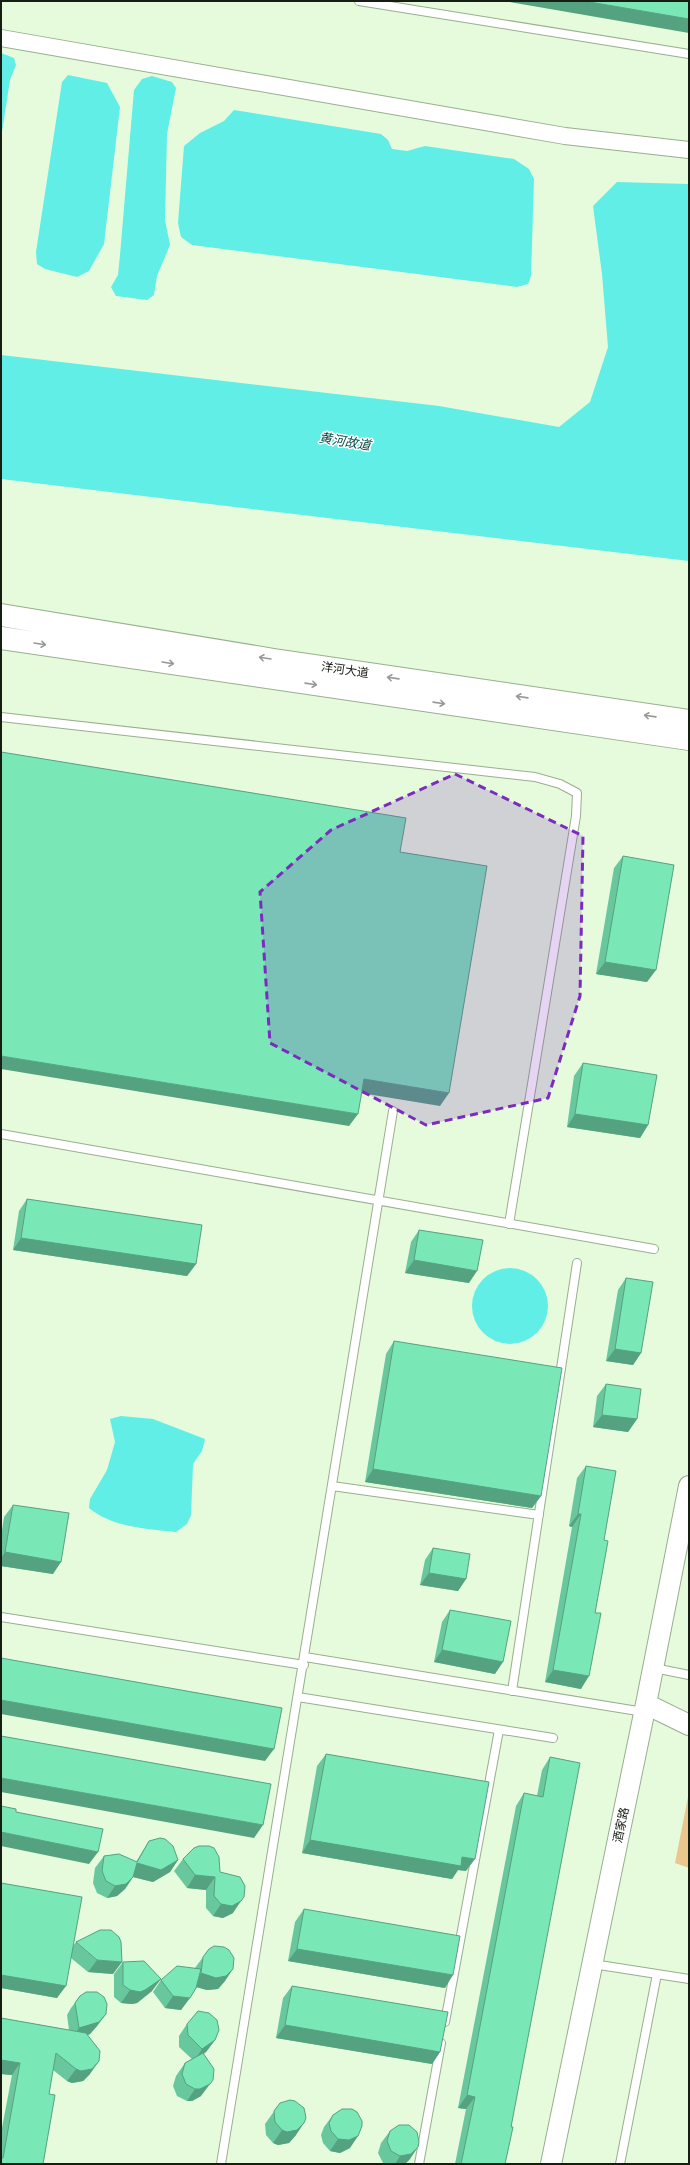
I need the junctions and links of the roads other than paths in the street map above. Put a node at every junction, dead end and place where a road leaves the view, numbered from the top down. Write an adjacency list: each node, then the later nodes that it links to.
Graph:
1 (359, 1): 3 (lane)
2 (1, 38): 4 (street)
3 (689, 54)
4 (689, 150)
5 (1, 615): 8 (main road, 洋河大道, one-way to 5)
6 (1, 638): 9 (main road, 洋河大道, one-way to 9)
7 (1, 717): 13 (lane)
8 (689, 721)
9 (689, 739)
10 (393, 1111): 12 (lane)
11 (1, 1134): 12 (lane)
12 (378, 1200): 13 (lane); 16 (lane)
13 (509, 1224): 14 (lane)
14 (654, 1249)
15 (577, 1263): 18 (lane)
16 (332, 1486): 18 (lane); 20 (lane)
17 (689, 1486): 21 (street, 酒家路)
18 (539, 1515): 23 (lane)
19 (1, 1617): 20 (lane)
20 (304, 1661): 23 (lane); 24 (lane)
21 (653, 1668): 22 (lane); 25 (street, 酒家路)
22 (689, 1675)
23 (512, 1691): 25 (lane)
24 (298, 1697): 27 (lane); 32 (lane)
25 (645, 1708): 26 (street); 29 (street, 酒家路)
26 (689, 1725)
27 (499, 1730): 28 (lane); 33 (lane)
28 (553, 1738)
29 (592, 1964): 30 (lane); 34 (street, 酒家路)
30 (657, 1974): 31 (lane); 35 (lane)
31 (689, 1979)
32 (221, 2164)
33 (418, 2164)
34 (551, 2164)
35 (620, 2164)

